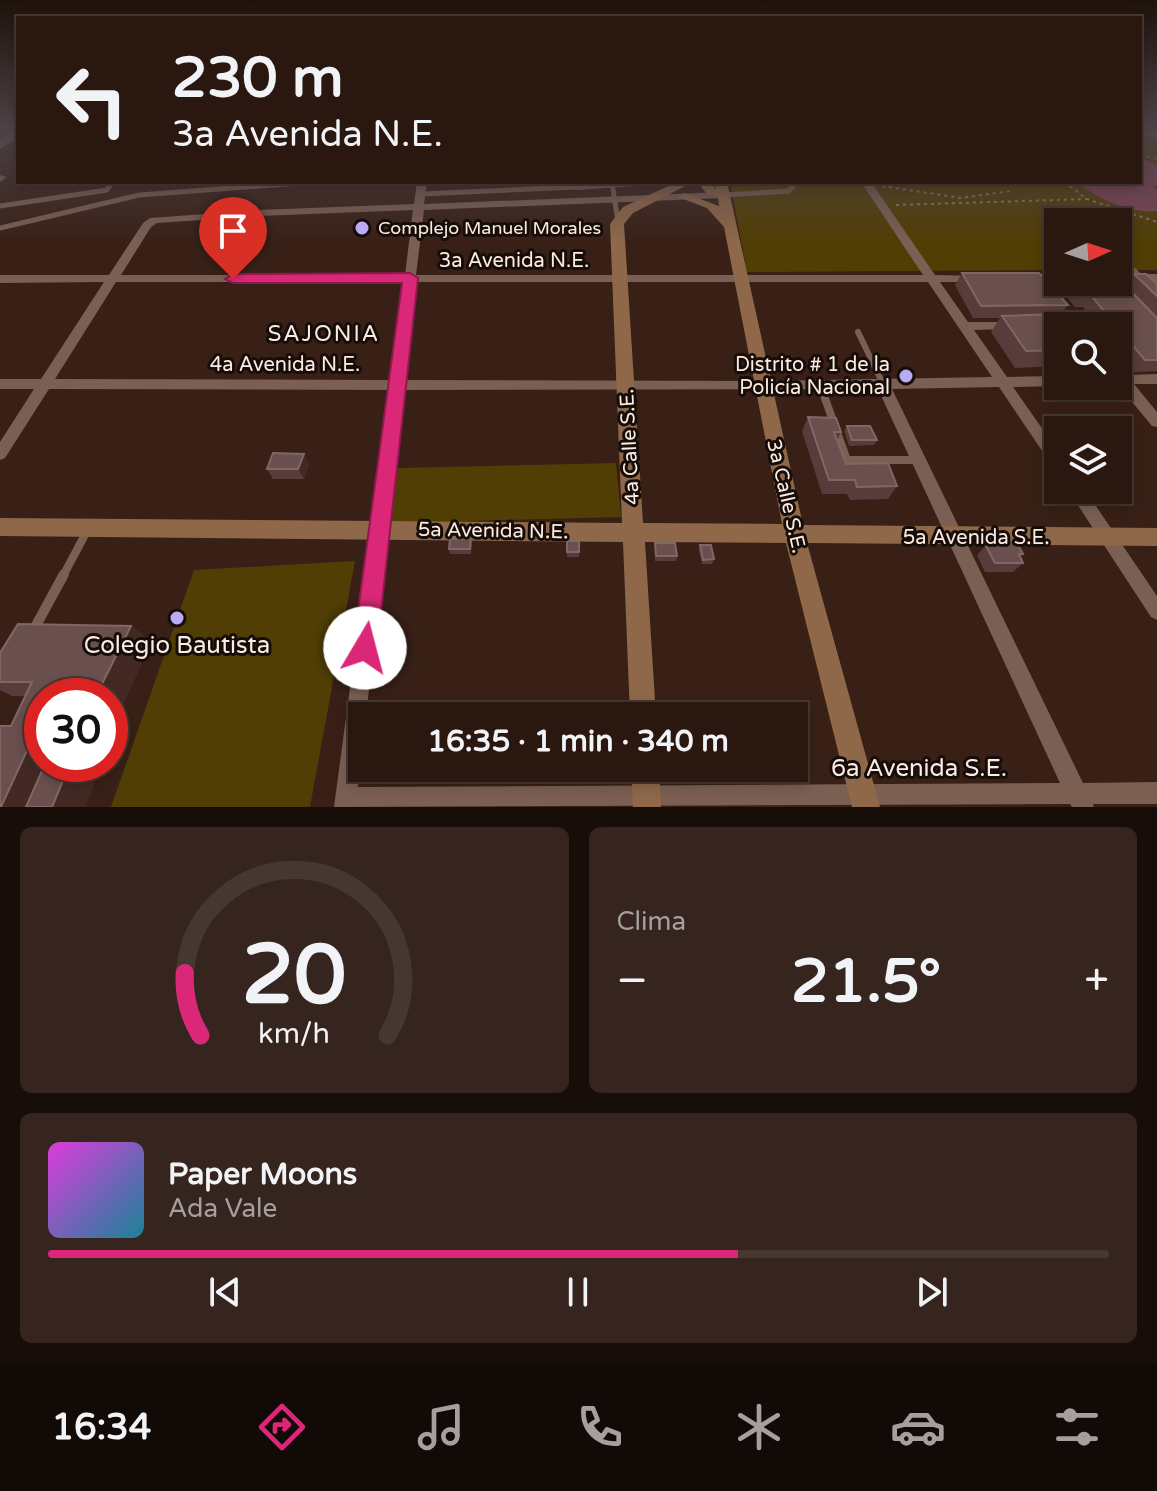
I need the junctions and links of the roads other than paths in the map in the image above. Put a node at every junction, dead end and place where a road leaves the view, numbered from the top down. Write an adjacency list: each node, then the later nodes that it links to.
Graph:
1 (111, 184): 19 (lane)
2 (276, 184): 23 (lane)
3 (422, 184): 14 (street)
4 (540, 184): 15 (lane)
5 (612, 184): 11 (street); 17 (lane)
6 (684, 184): 18 (street)
7 (705, 184): 12 (street)
8 (757, 184): 13 (lane)
9 (791, 184): 13 (lane)
10 (868, 184): 37 (street)
11 (578, 185): 15 (lane)
12 (722, 188): 13 (lane); 16 (street); 22 (street, 3a Calle S.E.)
13 (762, 193)
14 (421, 194): 15 (lane); 20 (street)
15 (540, 196): 17 (street); 20 (street)
16 (684, 197): 18 (street); 22 (street)
17 (614, 198): 18 (street); 21 (lane)
18 (652, 198): 21 (street)
19 (0, 206)
20 (420, 207): 25 (street); 35 (street)
21 (618, 222): 36 (street, 4a Calle S.E.)
22 (730, 226): 26 (street, 3a Calle S.E.)
23 (0, 228)
24 (1132, 269): 32 (lane)
25 (410, 278): 35 (street, 3a Avenida N.E.); 36 (street, 3a Avenida N.E.); 49 (street)
26 (739, 278): 36 (street, 3a Avenida N.E.); 37 (street, 3a Avenida N.E.); 53 (street, 3a Calle S.E.)
27 (993, 278): 37 (street, 3a Avenida N.E.)
28 (1007, 278): 29 (street)
29 (1037, 278): 30 (street); 38 (street)
30 (1044, 278)
31 (1132, 278): 32 (street)
32 (1141, 278): 33 (street); 39 (street)
33 (1157, 278)
34 (0, 279): 35 (street, 3a Avenida N.E.)
35 (114, 279): 48 (street)
36 (620, 279): 51 (street, 4a Calle S.E.)
37 (933, 279): 41 (street)
38 (1044, 286)
39 (1157, 294)
40 (1028, 325): 41 (street)
41 (965, 326): 46 (street)
42 (858, 332): 50 (lane)
43 (1132, 378): 44 (street)
44 (1157, 379)
45 (1044, 381): 46 (street, 4a Avenida N.E.)
46 (1003, 382): 50 (street, 4a Avenida N.E.); 56 (street)
47 (0, 384): 48 (street, 4a Avenida N.E.)
48 (45, 384): 49 (street, 4a Avenida N.E.); 57 (street)
49 (397, 384): 51 (street, 4a Avenida N.E.); 62 (street)
50 (883, 384): 52 (street, 4a Avenida N.E.); 58 (street)
51 (626, 385): 53 (street, 4a Avenida N.E.); 63 (street, 4a Calle S.E.)
52 (820, 385): 53 (street, 4a Avenida N.E.); 58 (lane)
53 (762, 386): 64 (street, 3a Calle S.E.)
54 (1132, 393): 55 (street)
55 (1157, 422)
56 (1044, 442)
57 (0, 454)
58 (919, 460): 67 (street)
59 (1086, 504): 65 (street)
60 (0, 527): 61 (street, 5a Avenida N.E.)
61 (89, 528): 62 (street, 5a Avenida N.E.); 69 (lane)
62 (381, 528): 63 (street, 5a Avenida N.E.); 75 (street)
63 (634, 532): 64 (street, 5a Avenida N.E.); 70 (street, 4a Calle S.E.)
64 (794, 533): 67 (street, 5a Avenida S.E.); 74 (street, 3a Calle S.E.)
65 (1108, 537): 66 (street, 5a Avenida S.E.); 67 (street, 5a Avenida S.E.); 68 (street)
66 (1157, 537)
67 (955, 538): 73 (street)
68 (1157, 611)
69 (29, 640)
70 (642, 702)
71 (646, 790): 74 (street, 6a Avenida S.E.); 75 (street, 6a Avenida S.E.)
72 (1157, 793): 73 (street, 6a Avenida S.E.)
73 (1079, 800): 74 (street, 6a Avenida S.E.)
74 (864, 801)
75 (345, 802)

